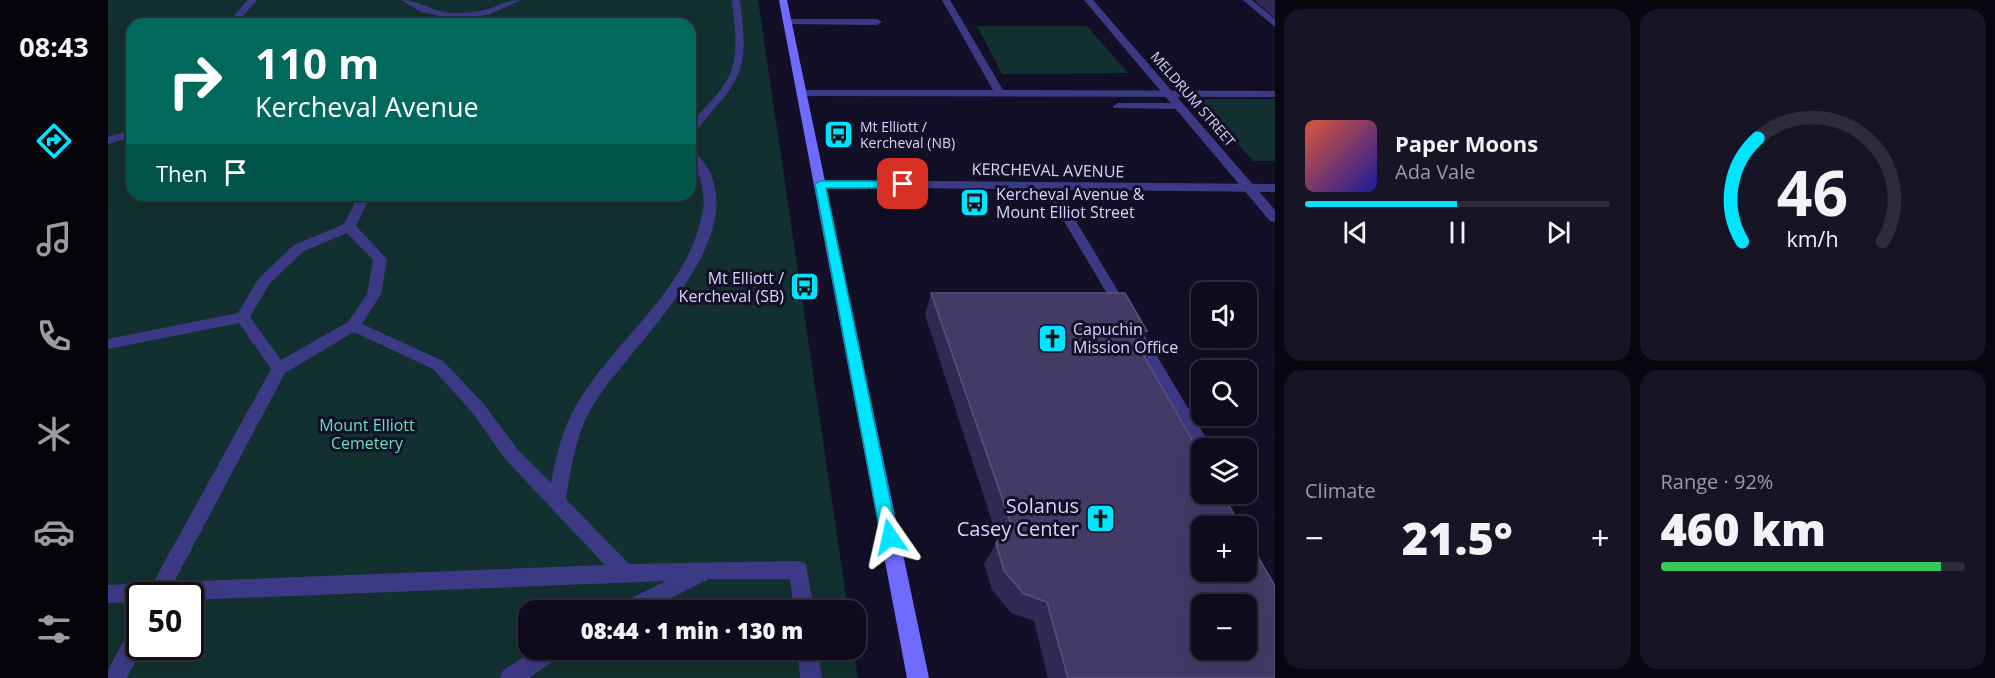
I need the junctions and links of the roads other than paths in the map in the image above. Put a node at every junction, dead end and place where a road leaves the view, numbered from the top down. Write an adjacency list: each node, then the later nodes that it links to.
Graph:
1 (254, 0): 9 (street)
2 (405, 0): 10 (street)
3 (517, 0): 11 (street)
4 (736, 0): 21 (street)
5 (783, 0): 12 (main road)
6 (946, 0): 16 (street)
7 (1088, 0): 17 (street, MELDRUM STREET)
8 (1247, 0): 14 (street)
9 (237, 18)
10 (446, 18)
11 (461, 18)
12 (787, 22): 13 (street); 15 (main road)
13 (877, 22)
14 (1275, 24)
15 (801, 93): 16 (street); 25 (main road)
16 (1000, 94): 17 (street)
17 (1169, 94): 18 (street); 20 (street, MELDRUM STREET)
18 (1275, 94)
19 (1118, 106): 20 (street)
20 (1179, 106): 27 (street, MELDRUM STREET)
21 (696, 124)
22 (126, 135): 23 (street)
23 (108, 141)
24 (696, 161): 37 (street)
25 (820, 184): 26 (street, KERCHEVAL AVENUE); 52 (main road)
26 (1048, 186): 27 (street, KERCHEVAL AVENUE); 36 (street)
27 (1250, 188): 28 (street, KERCHEVAL AVENUE); 30 (street, MELDRUM STREET)
28 (1275, 188)
29 (362, 201): 31 (street)
30 (1275, 218)
31 (349, 227): 32 (street); 33 (street)
32 (243, 317): 34 (street); 35 (street)
33 (353, 326): 35 (street); 37 (street)
34 (108, 344)
35 (279, 369): 40 (street)
36 (1197, 438)
37 (556, 503): 39 (street)
38 (708, 570): 39 (street); 44 (street); 45 (street)
39 (625, 573): 41 (street)
40 (163, 582)
41 (204, 591)
42 (108, 594): 43 (street)
43 (126, 594)
44 (648, 600)
45 (803, 600)
46 (126, 658): 49 (street)
47 (538, 660): 50 (street)
48 (809, 660): 51 (street)
49 (116, 678)
50 (512, 678)
51 (812, 678)
52 (918, 678)

